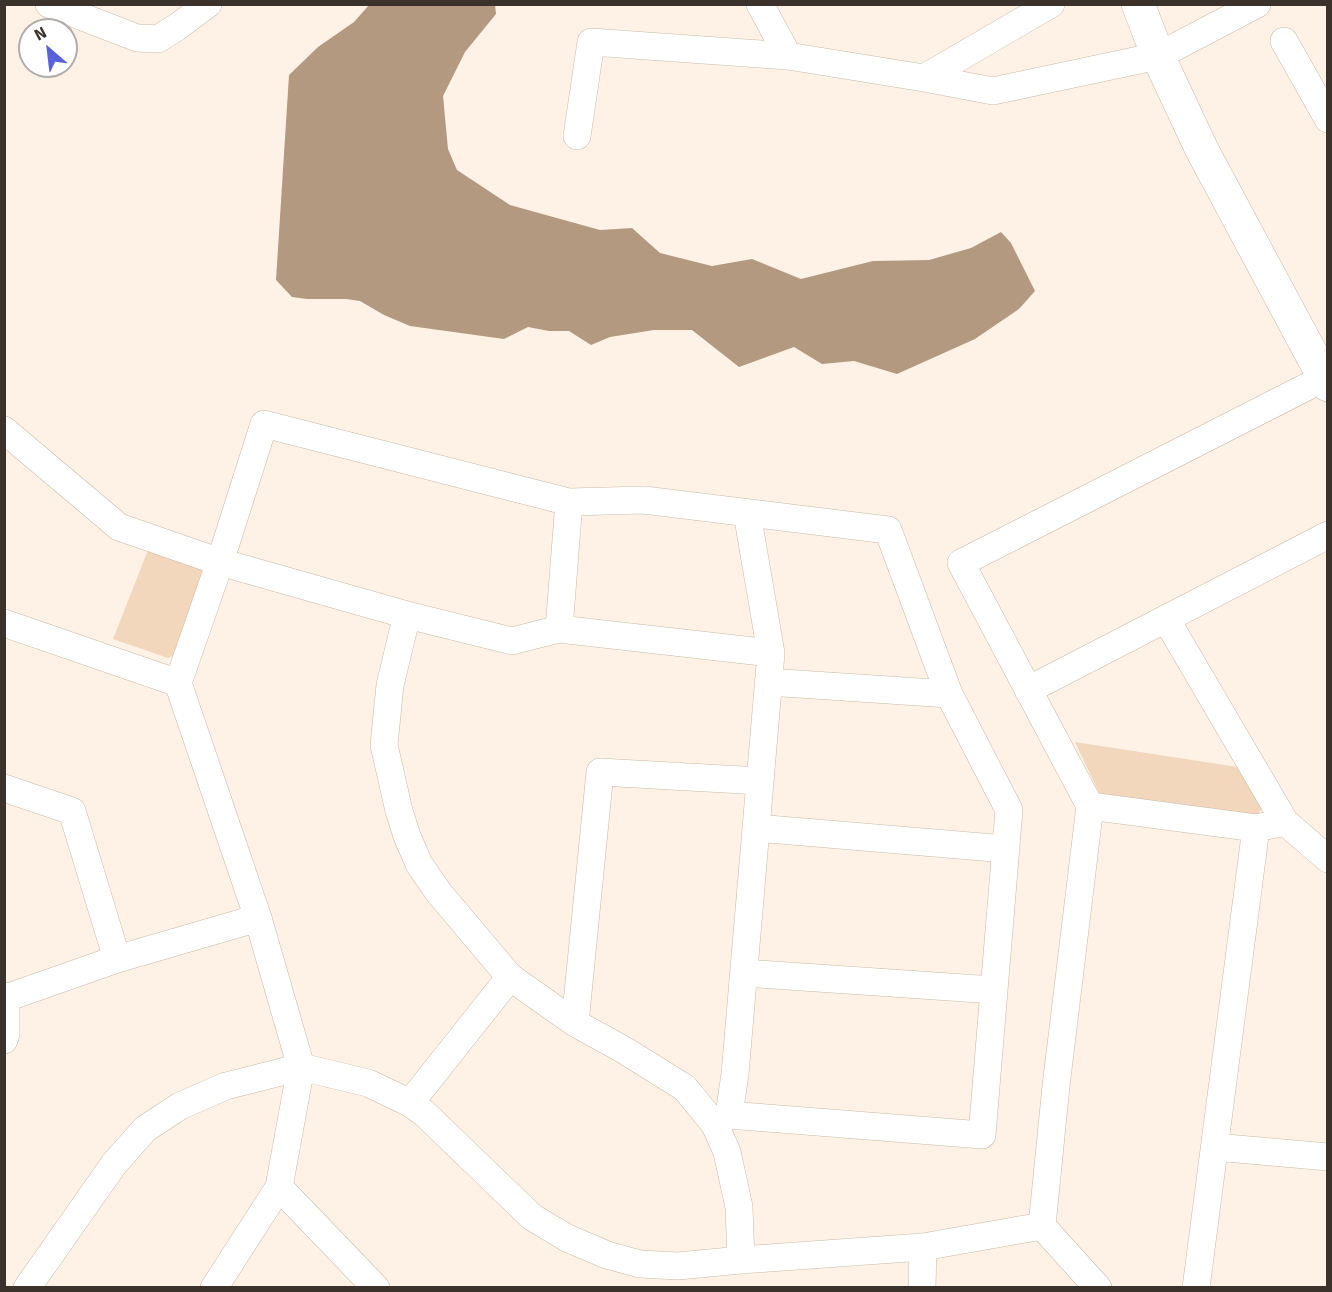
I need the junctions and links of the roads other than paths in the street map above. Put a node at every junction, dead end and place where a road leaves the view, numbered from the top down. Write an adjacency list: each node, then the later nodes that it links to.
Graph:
1 (49, 4): 2 (street)
2 (208, 4)
3 (760, 4): 8 (street)
4 (1051, 4): 10 (street)
5 (1138, 4): 9 (street)
6 (1257, 4): 9 (street)
7 (1284, 41): 11 (street)
8 (788, 56): 10 (street); 12 (street)
9 (1158, 56): 10 (street); 13 (street)
10 (924, 78)
11 (1323, 102)
12 (577, 136)
13 (1326, 380): 26 (street)
14 (4, 430): 18 (street)
15 (569, 502): 16 (street); 18 (street); 22 (street)
16 (747, 513): 23 (street); 27 (street)
17 (1328, 535): 20 (street)
18 (220, 562): 19 (street); 25 (street)
19 (407, 615): 22 (street); 39 (street)
20 (1166, 618): 26 (street); 31 (street)
21 (4, 623): 25 (street)
22 (559, 629): 23 (street)
23 (771, 653): 24 (street)
24 (768, 682): 27 (street); 28 (street)
25 (178, 683): 36 (street)
26 (1028, 690): 30 (street)
27 (949, 693): 34 (street)
28 (760, 782): 32 (street); 42 (street)
29 (4, 788): 37 (street)
30 (1090, 806): 33 (street); 50 (street)
31 (1284, 822): 33 (street); 35 (street)
32 (756, 828): 34 (street); 38 (street)
33 (1256, 828): 47 (street)
34 (1006, 849): 40 (street)
35 (1328, 859)
36 (258, 918): 37 (street); 44 (street)
37 (117, 959): 41 (street)
38 (744, 973): 40 (street); 46 (street)
39 (510, 977): 42 (street); 45 (street)
40 (994, 990): 46 (street)
41 (5, 997): 43 (street)
42 (575, 1023): 46 (street)
43 (4, 1040)
44 (302, 1067): 45 (street); 49 (street); 54 (street)
45 (410, 1103): 53 (street)
46 (722, 1120): 52 (street)
47 (1215, 1147): 48 (street); 59 (street)
48 (1328, 1157)
49 (279, 1186): 55 (street); 56 (street)
50 (1042, 1226): 51 (street); 58 (street)
51 (923, 1247): 52 (street); 57 (street)
52 (741, 1260): 53 (street)
53 (679, 1277)
54 (27, 1287)
55 (214, 1287)
56 (376, 1287)
57 (922, 1287)
58 (1098, 1287)
59 (1197, 1287)

